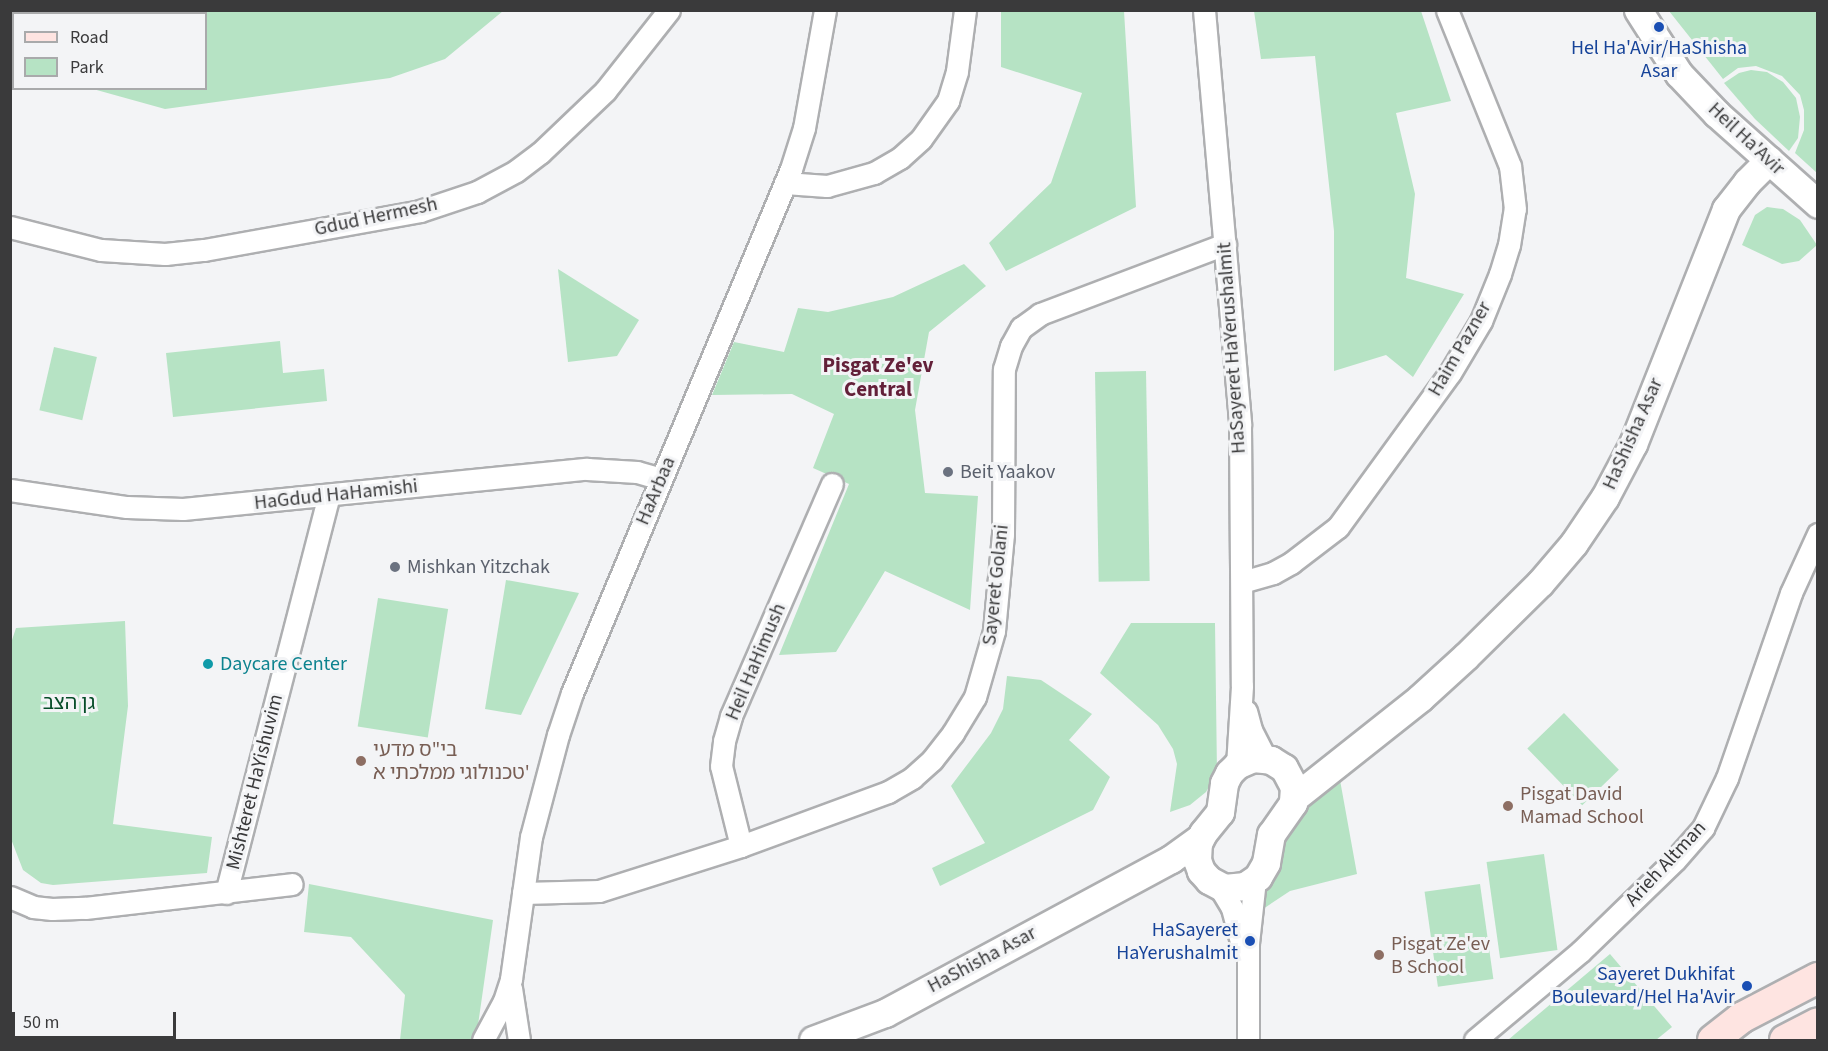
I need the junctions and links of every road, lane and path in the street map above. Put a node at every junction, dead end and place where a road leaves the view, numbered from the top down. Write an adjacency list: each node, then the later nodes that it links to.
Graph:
1 (669, 10): 10 (street, Gdud Hermesh)
2 (825, 10): 8 (street, HaArbaa)
3 (964, 10): 8 (street)
4 (1204, 10): 11 (street, HaSayeret HaYerushalmit)
5 (1447, 10): 17 (street, Haim Pazner)
6 (1638, 10): 7 (street, Heil Ha'Avir)
7 (1769, 160): 9 (street, Heil Ha'Avir); 19 (street, HaShisha Asar)
8 (785, 183): 12 (street, HaArbaa)
9 (1818, 204)
10 (10, 227)
11 (1225, 244): 17 (street, HaSayeret HaYerushalmit); 24 (street, Sayeret Golani)
12 (661, 479): 15 (street, HaGdud HaHamishi); 30 (street, HaArbaa)
13 (832, 484): 24 (street, Heil HaHimush)
14 (10, 490): 15 (street, HaGdud HaHamishi)
15 (329, 496): 29 (street, Mishteret HaYishuvim)
16 (1818, 534): 40 (street, Arieh Altman)
17 (1242, 582): 18 (street, HaSayeret HaYerushalmit)
18 (1242, 686): 20 (street, HaSayeret HaYerushalmit); 21 (street, HaSayeret HaYerushalmit)
19 (1362, 743): 20 (street, HaShisha Asar); 22 (street, HaShisha Asar)
20 (1275, 763): 21 (street, HaShisha Asar); 22 (street)
21 (1237, 765): 23 (street, HaShisha Asar)
22 (1294, 798): 26 (street)
23 (1200, 838): 25 (street, HaShisha Asar); 27 (street)
24 (741, 846): 30 (street, Sayeret Golani)
25 (1147, 872): 27 (street, HaShisha Asar); 38 (street, HaShisha Asar)
26 (1255, 880): 27 (street, HaShisha Asar); 34 (street)
27 (1212, 881): 34 (street)
28 (292, 884): 29 (street, Mishteret HaYishuvim)
29 (226, 893): 31 (street, Mishteret HaYishuvim)
30 (523, 893): 33 (street, HaArbaa)
31 (10, 897)
32 (1818, 978): 41 (main road)
33 (511, 979): 36 (street, HaArbaa); 37 (street, HaArbaa)
34 (1247, 979): 39 (street)
35 (1818, 1023): 42 (main road)
36 (483, 1041)
37 (519, 1041)
38 (813, 1041)
39 (1248, 1041)
40 (1475, 1041)
41 (1713, 1041)
42 (1785, 1041)

